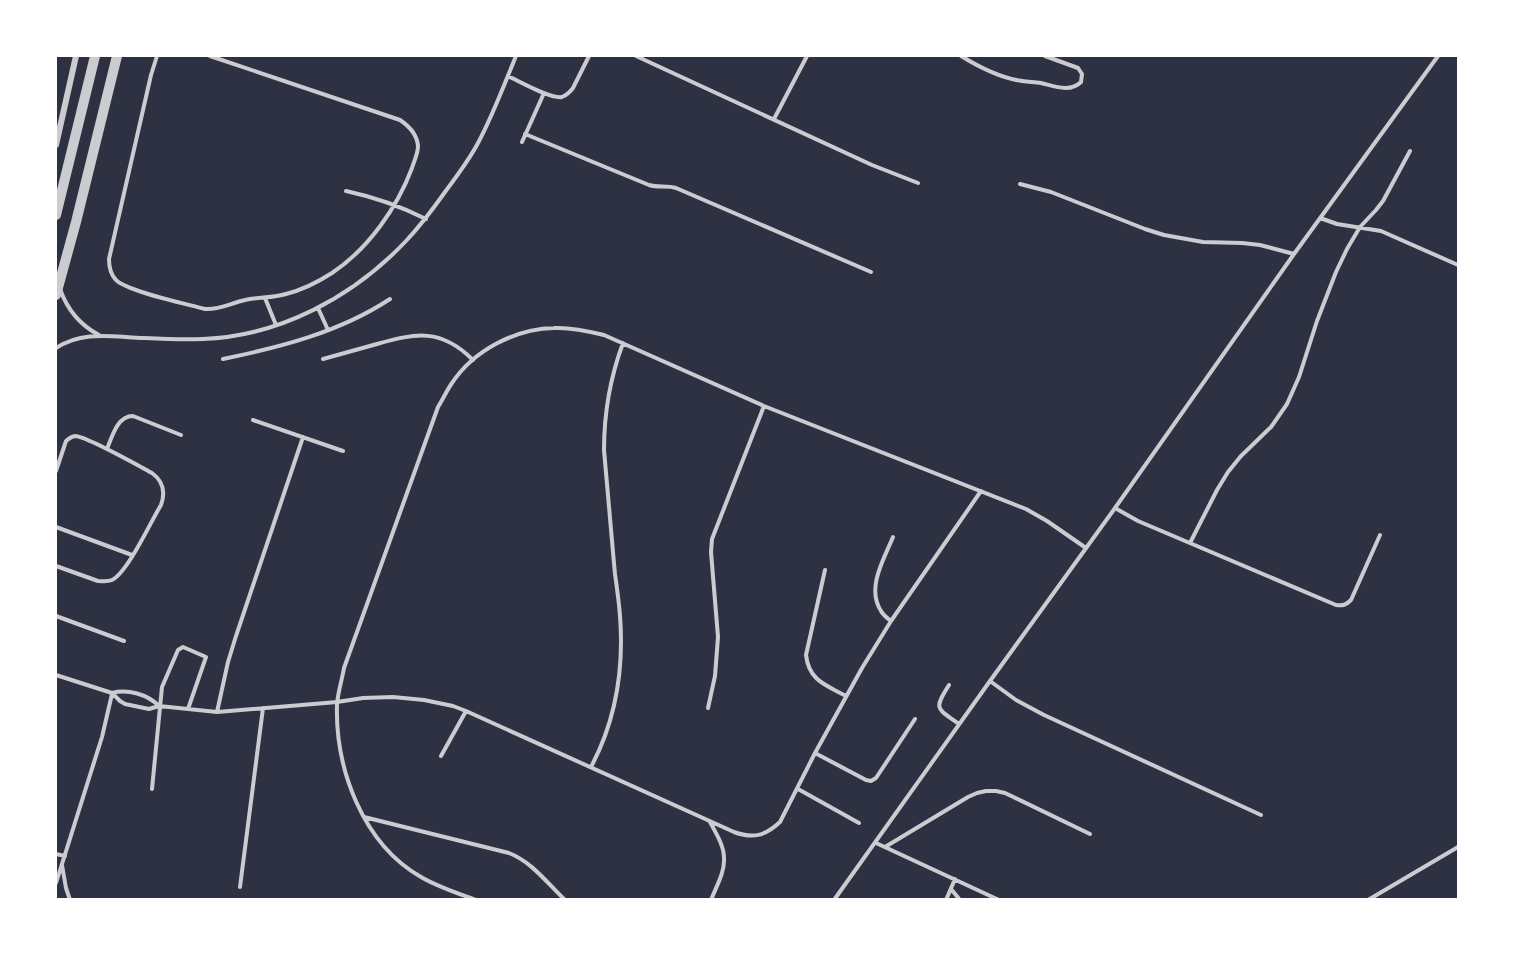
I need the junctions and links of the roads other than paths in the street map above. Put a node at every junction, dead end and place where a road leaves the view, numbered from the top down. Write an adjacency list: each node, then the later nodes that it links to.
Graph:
1 (76, 56): 18 (street)
2 (95, 56): 24 (street)
3 (117, 56): 31 (street)
4 (158, 56): 32 (lane)
5 (210, 56): 23 (lane)
6 (516, 56): 13 (lane)
7 (589, 56): 14 (lane)
8 (636, 56): 15 (lane)
9 (807, 56): 15 (lane)
10 (961, 56): 11 (lane)
11 (1045, 56)
12 (1438, 56): 25 (lane)
13 (508, 76): 14 (lane); 26 (lane)
14 (544, 93): 16 (lane)
15 (774, 119): 20 (lane)
16 (525, 134): 17 (lane); 30 (lane)
17 (522, 142)
18 (56, 143)
19 (1410, 151): 27 (lane)
20 (918, 183)
21 (1020, 184): 28 (lane)
22 (346, 191): 23 (lane)
23 (394, 204): 26 (lane); 32 (lane)
24 (56, 215)
25 (1320, 218): 27 (lane); 28 (lane)
26 (426, 219): 34 (lane)
27 (1360, 227): 29 (lane); 55 (lane)
28 (1294, 254): 51 (lane)
29 (1458, 265)
30 (871, 272)
31 (57, 289): 37 (lane)
32 (265, 298): 35 (lane)
33 (390, 299): 36 (lane)
34 (318, 308): 35 (lane); 36 (lane)
35 (276, 325): 37 (lane)
36 (328, 330): 40 (lane)
37 (99, 335): 39 (lane)
38 (623, 343): 42 (lane); 43 (lane); 79 (lane)
39 (56, 348)
40 (223, 359)
41 (323, 359): 42 (lane)
42 (473, 360): 68 (lane)
43 (764, 406): 50 (lane); 71 (lane)
44 (253, 420): 46 (lane)
45 (181, 435): 47 (lane)
46 (303, 437): 48 (lane); 74 (lane)
47 (107, 449): 49 (lane); 57 (lane)
48 (343, 451)
49 (56, 471)
50 (981, 491): 56 (lane); 61 (lane)
51 (1115, 508): 55 (lane); 56 (lane)
52 (56, 527): 57 (lane)
53 (1380, 535): 55 (lane)
54 (892, 537): 61 (lane)
55 (1190, 543)
56 (1086, 548): 64 (lane)
57 (132, 555): 58 (lane)
58 (56, 566)
59 (825, 570): 67 (lane)
60 (56, 616): 62 (lane)
61 (891, 621): 67 (lane)
62 (124, 641)
63 (56, 675): 66 (lane)
64 (990, 681): 76 (lane); 82 (lane)
65 (949, 685): 76 (lane)
66 (112, 693): 69 (lane); 69 (lane); 91 (lane)
67 (846, 696): 77 (lane)
68 (337, 702): 70 (lane); 73 (lane); 83 (lane)
69 (159, 706): 72 (lane); 72 (lane); 80 (lane)
70 (263, 708): 74 (lane); 95 (lane)
71 (708, 708)
72 (188, 709): 74 (lane)
73 (466, 711): 78 (lane); 79 (lane)
74 (217, 712)
75 (915, 719): 77 (lane)
76 (959, 724): 87 (lane)
77 (815, 753): 81 (lane)
78 (441, 756)
79 (591, 767): 84 (lane)
80 (152, 789)
81 (798, 789): 84 (lane); 85 (lane)
82 (1261, 815)
83 (363, 817): 98 (lane); 99 (lane)
84 (710, 821): 100 (lane)
85 (859, 823)
86 (1090, 834): 88 (lane)
87 (876, 843): 88 (lane); 101 (lane)
88 (885, 847): 93 (lane)
89 (1458, 847): 105 (lane)
90 (56, 854): 91 (lane)
91 (65, 856): 92 (lane)
92 (62, 864): 94 (lane); 97 (lane)
93 (956, 879): 96 (lane); 104 (lane)
94 (56, 883)
95 (240, 887)
96 (951, 889): 102 (lane); 103 (lane)
97 (70, 900)
98 (476, 900)
99 (565, 900)
100 (711, 900)
101 (834, 900)
102 (946, 900)
103 (960, 900)
104 (999, 900)
105 (1368, 900)

